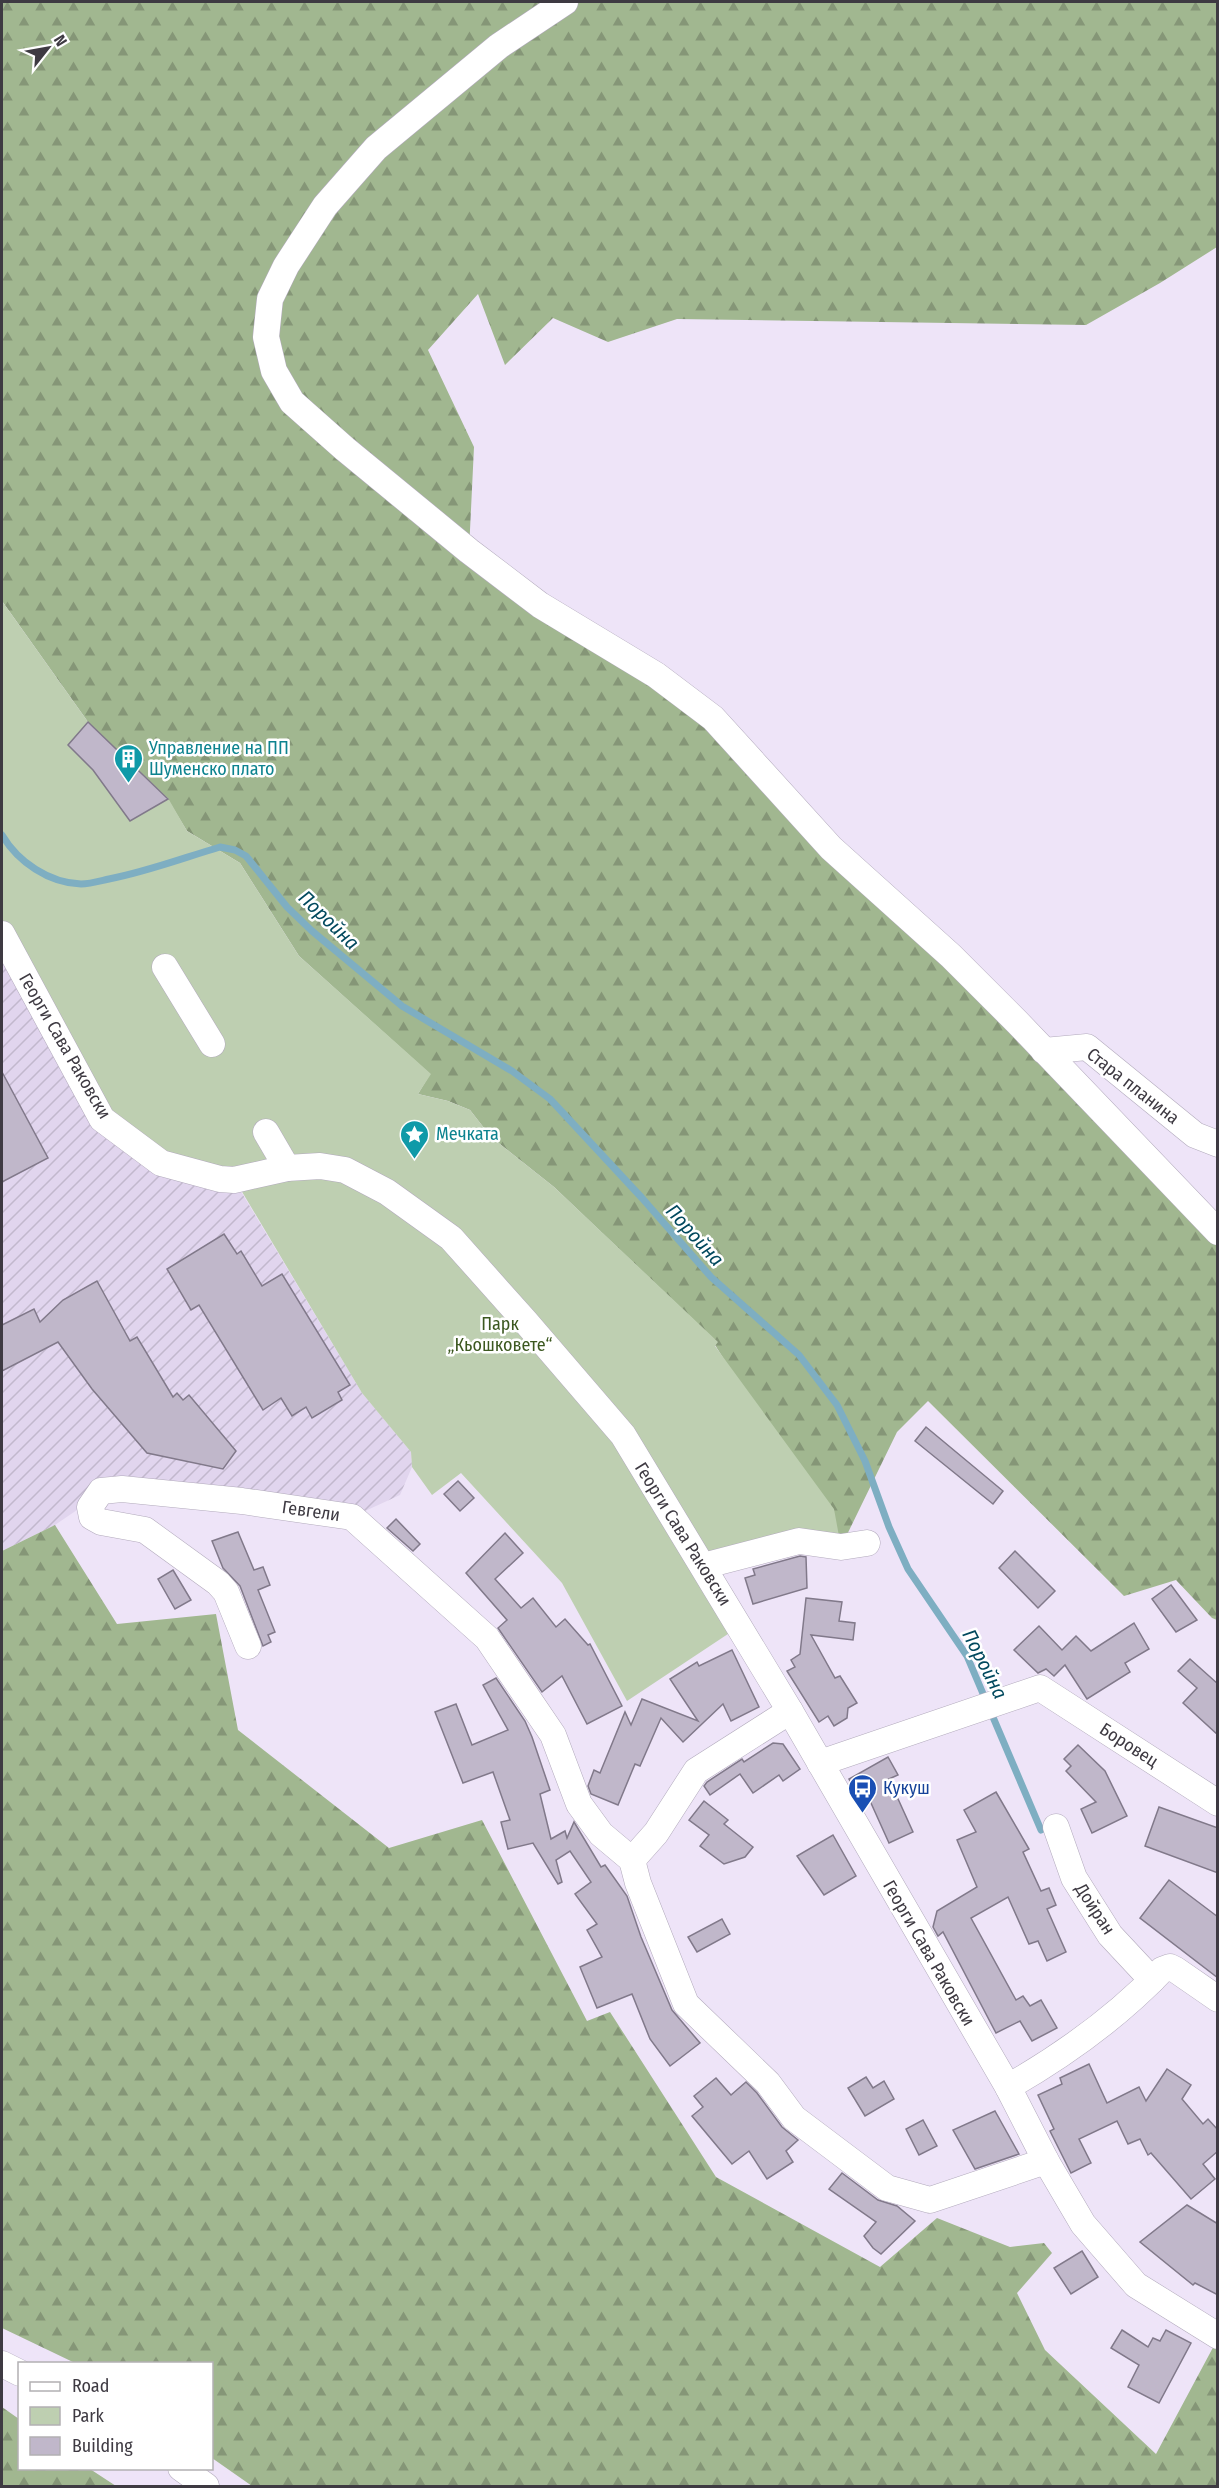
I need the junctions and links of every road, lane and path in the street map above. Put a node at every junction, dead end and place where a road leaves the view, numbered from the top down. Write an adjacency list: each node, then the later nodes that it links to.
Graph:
1 (565, 2): 5 (street)
2 (2, 934): 8 (street, Георги Сава Раковски)
3 (165, 967): 4 (street)
4 (212, 1044)
5 (1044, 1051): 7 (street, Стара планина); 9 (street)
6 (266, 1132): 8 (street)
7 (1218, 1144)
8 (287, 1168): 11 (street, Георги Сава Раковски)
9 (1218, 1232)
10 (867, 1543): 11 (street)
11 (703, 1566): 13 (street, Георги Сава Раковски)
12 (248, 1646): 17 (street, Гевгели)
13 (790, 1711): 14 (street, Георги Сава Раковски); 17 (street)
14 (820, 1763): 15 (street, Боровец); 20 (street, Георги Сава Раковски)
15 (1218, 1803)
16 (1056, 1827): 18 (street, Дойран)
17 (632, 1860): 21 (street)
18 (1152, 1980): 19 (street); 20 (street)
19 (1218, 1999)
20 (1008, 2087): 21 (street, Георги Сава Раковски)
21 (1046, 2161): 22 (street, Георги Сава Раковски)
22 (1218, 2336)
23 (2, 2364): 24 (street)
24 (18, 2372)
25 (182, 2470): 26 (street)
26 (206, 2487)

